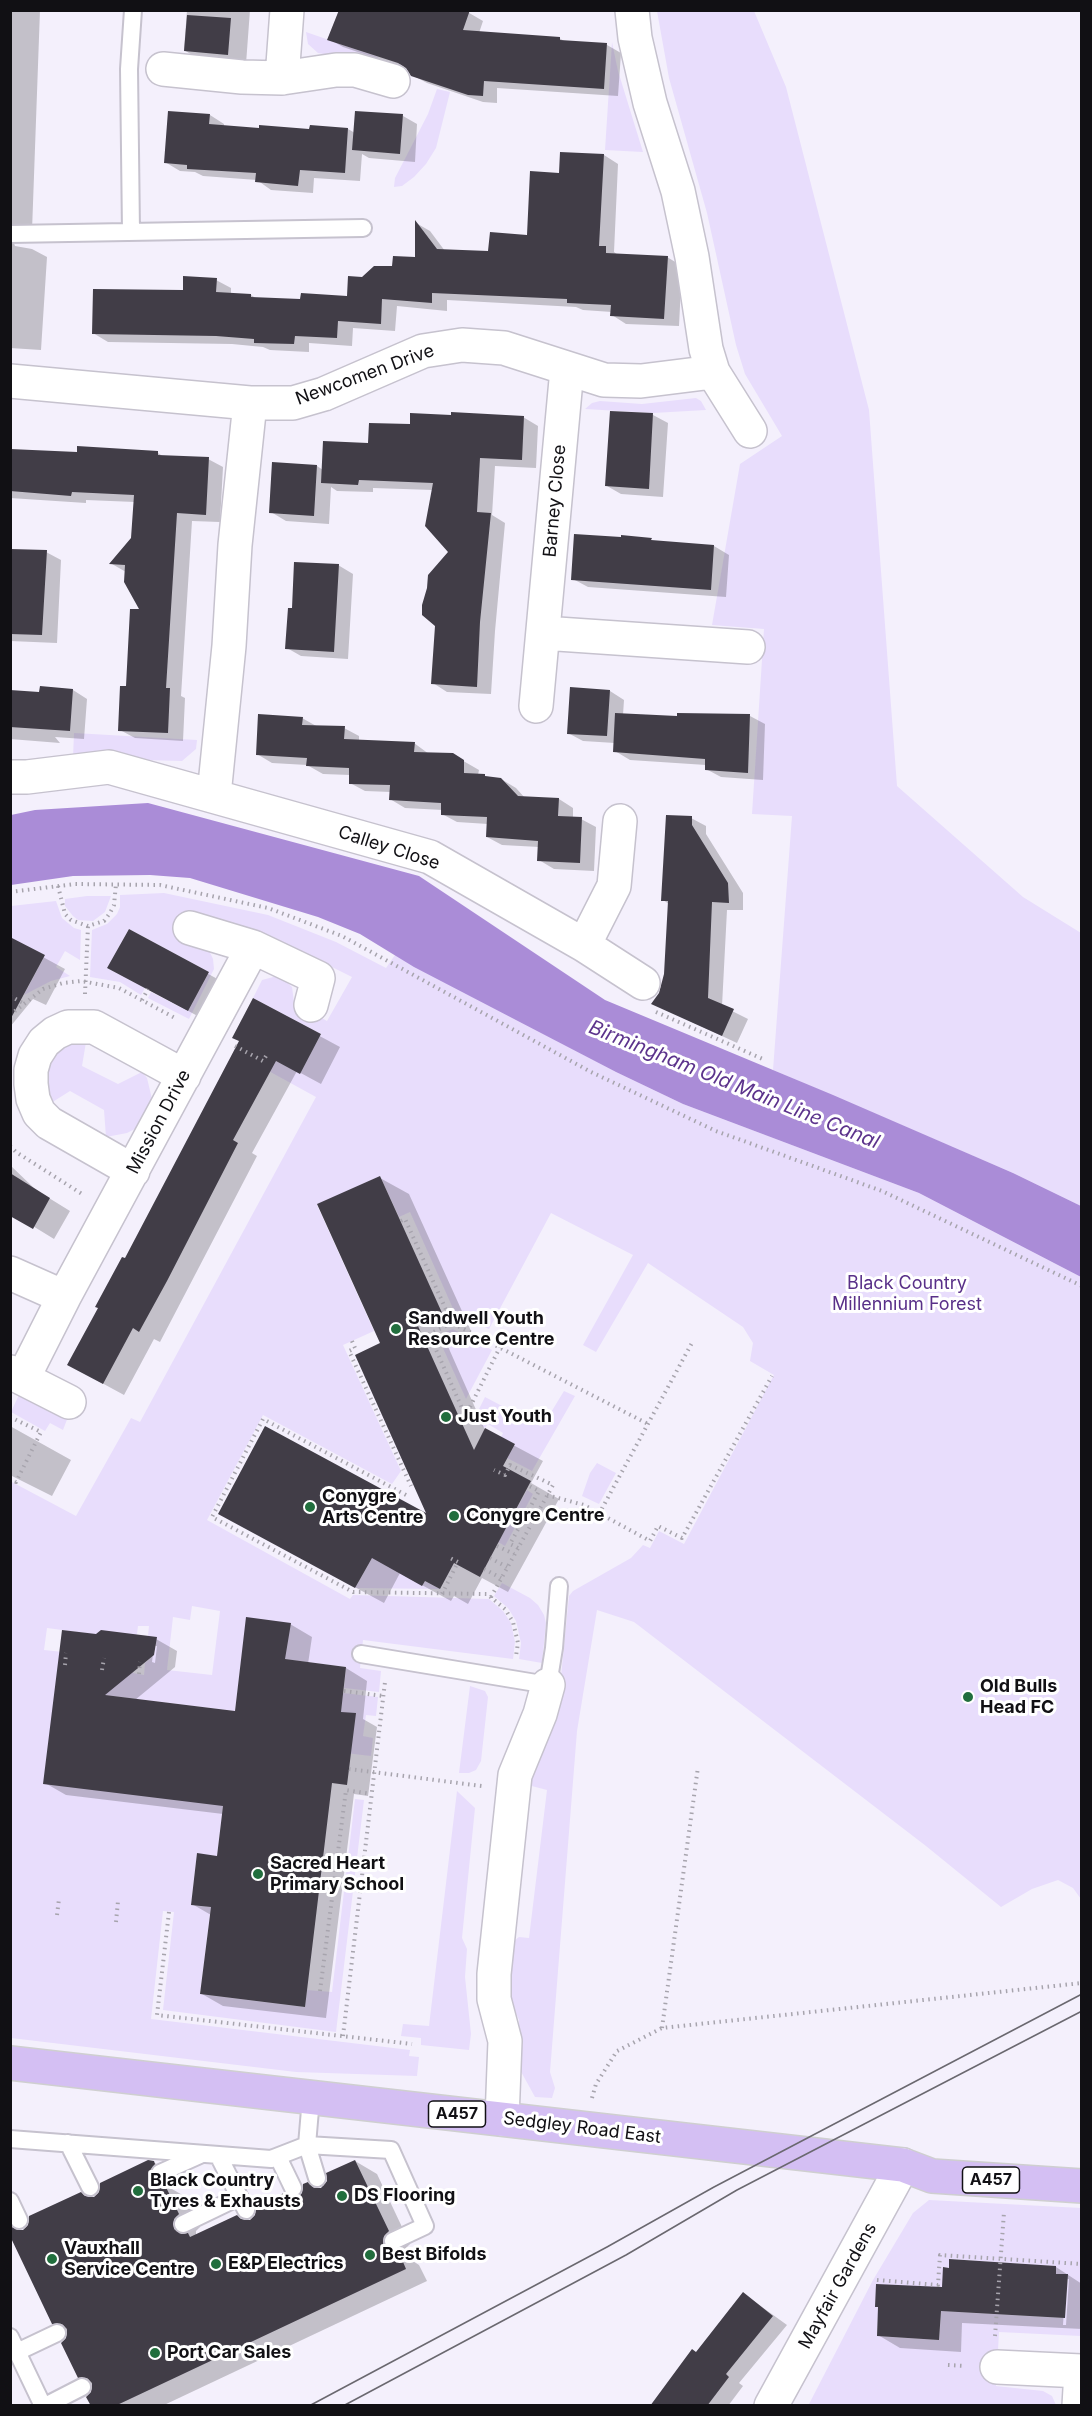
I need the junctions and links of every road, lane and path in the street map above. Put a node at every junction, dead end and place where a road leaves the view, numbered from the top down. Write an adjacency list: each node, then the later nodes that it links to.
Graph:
1 (133, 10): 8 (lane)
2 (287, 10): 5 (street)
3 (632, 10): 11 (street)
4 (163, 69): 5 (street)
5 (282, 78): 6 (street)
6 (393, 81)
7 (363, 228): 8 (lane)
8 (131, 232): 9 (lane)
9 (10, 234)
10 (567, 369): 11 (street, Newcomen Drive); 13 (street, Newcomen Drive); 15 (street, Barney Close)
11 (713, 372): 14 (street)
12 (10, 381): 13 (street, Newcomen Drive)
13 (250, 403): 19 (street)
14 (750, 431)
15 (543, 633): 16 (street); 17 (street, Barney Close)
16 (748, 647)
17 (536, 706)
18 (10, 777): 19 (street, Calley Close)
19 (214, 795): 26 (street, Calley Close)
20 (620, 821): 26 (street)
21 (116, 884): 22 (path); 24 (path); 42 (path)
22 (58, 886): 23 (path); 24 (path)
23 (10, 892)
24 (88, 926): 33 (path)
25 (190, 928): 27 (street)
26 (584, 945): 30 (street, Calley Close)
27 (253, 947): 34 (street); 36 (street, Mission Drive)
28 (148, 989): 31 (path)
29 (10, 996): 32 (path)
30 (646, 996): 35 (path)
31 (142, 1000)
32 (23, 1003)
33 (85, 1003)
34 (311, 1005)
35 (765, 1060)
36 (184, 1076): 38 (street, Mission Drive); 38 (street)
37 (10, 1146): 39 (path)
38 (133, 1171): 39 (street, Mission Drive)
39 (111, 1212): 43 (street, Mission Drive)
40 (401, 1221): 44 (path)
41 (10, 1273): 43 (street)
42 (1082, 1287)
43 (64, 1297): 50 (street, Mission Drive)
44 (453, 1323): 45 (path); 49 (path)
45 (429, 1334): 46 (path); 54 (path)
46 (423, 1337)
47 (352, 1341): 59 (path)
48 (693, 1341): 56 (path)
49 (500, 1347): 54 (path); 56 (path)
50 (17, 1375): 52 (street)
51 (771, 1376): 64 (path)
52 (69, 1402)
53 (10, 1417): 58 (path)
54 (466, 1417): 55 (path)
55 (462, 1424)
56 (648, 1424): 64 (path)
57 (494, 1470): 63 (path)
58 (10, 1479)
59 (408, 1480): 60 (path); 62 (path)
60 (411, 1486)
61 (529, 1486): 66 (path)
62 (402, 1493)
63 (547, 1495): 64 (path); 66 (path)
64 (599, 1514)
65 (497, 1546): 67 (path)
66 (518, 1548): 67 (path)
67 (514, 1554): 70 (path)
68 (448, 1557): 74 (path)
69 (490, 1558): 70 (path)
70 (507, 1567): 72 (path)
71 (484, 1569): 72 (path)
72 (501, 1578): 75 (path)
73 (559, 1586): 84 (lane)
74 (442, 1594)
75 (490, 1597)
76 (66, 1653): 81 (path)
77 (361, 1654): 79 (lane)
78 (104, 1658): 82 (path)
79 (388, 1659): 84 (lane); 86 (path)
80 (140, 1662): 83 (path)
81 (65, 1665)
82 (102, 1670)
83 (139, 1674)
84 (548, 1685): 101 (street)
85 (344, 1691): 86 (path)
86 (383, 1695): 88 (path)
87 (698, 1767): 96 (path)
88 (371, 1794): 95 (path); 97 (path)
89 (59, 1899): 92 (path)
90 (118, 1901): 93 (path)
91 (169, 1912): 97 (path)
92 (57, 1915)
93 (116, 1922)
94 (1082, 1983): 96 (path)
95 (320, 1991)
96 (662, 2028): 102 (path)
97 (343, 2036): 98 (path)
98 (412, 2044)
99 (10, 2063): 100 (main road, Sedgley Road East / A457)
100 (311, 2098): 101 (main road, Sedgley Road East / A457); 105 (lane)
101 (502, 2118): 102 (main road, Sedgley Road East / A457)
102 (583, 2128): 109 (main road, Sedgley Road East / A457)
103 (10, 2139): 104 (lane)
104 (68, 2143): 106 (lane); 113 (lane)
105 (307, 2145): 107 (lane); 111 (lane); 119 (lane)
106 (210, 2154): 107 (lane); 110 (lane); 118 (lane)
107 (278, 2157): 114 (lane)
108 (1082, 2164): 109 (main road, A457)
109 (903, 2165): 112 (main road, A457); 128 (street, Mayfair Gardens)
110 (160, 2173)
111 (317, 2178)
112 (1082, 2186)
113 (90, 2187)
114 (293, 2188)
115 (10, 2201): 117 (lane)
116 (1004, 2203): 120 (path)
117 (19, 2220)
118 (193, 2225)
119 (393, 2241)
120 (1001, 2259): 121 (path); 122 (path); 125 (path)
121 (1082, 2264)
122 (873, 2280)
123 (57, 2333): 124 (lane)
124 (14, 2344): 127 (lane)
125 (996, 2356): 129 (street)
126 (82, 2387): 127 (lane)
127 (44, 2406)
128 (771, 2406)
129 (1079, 2406)

